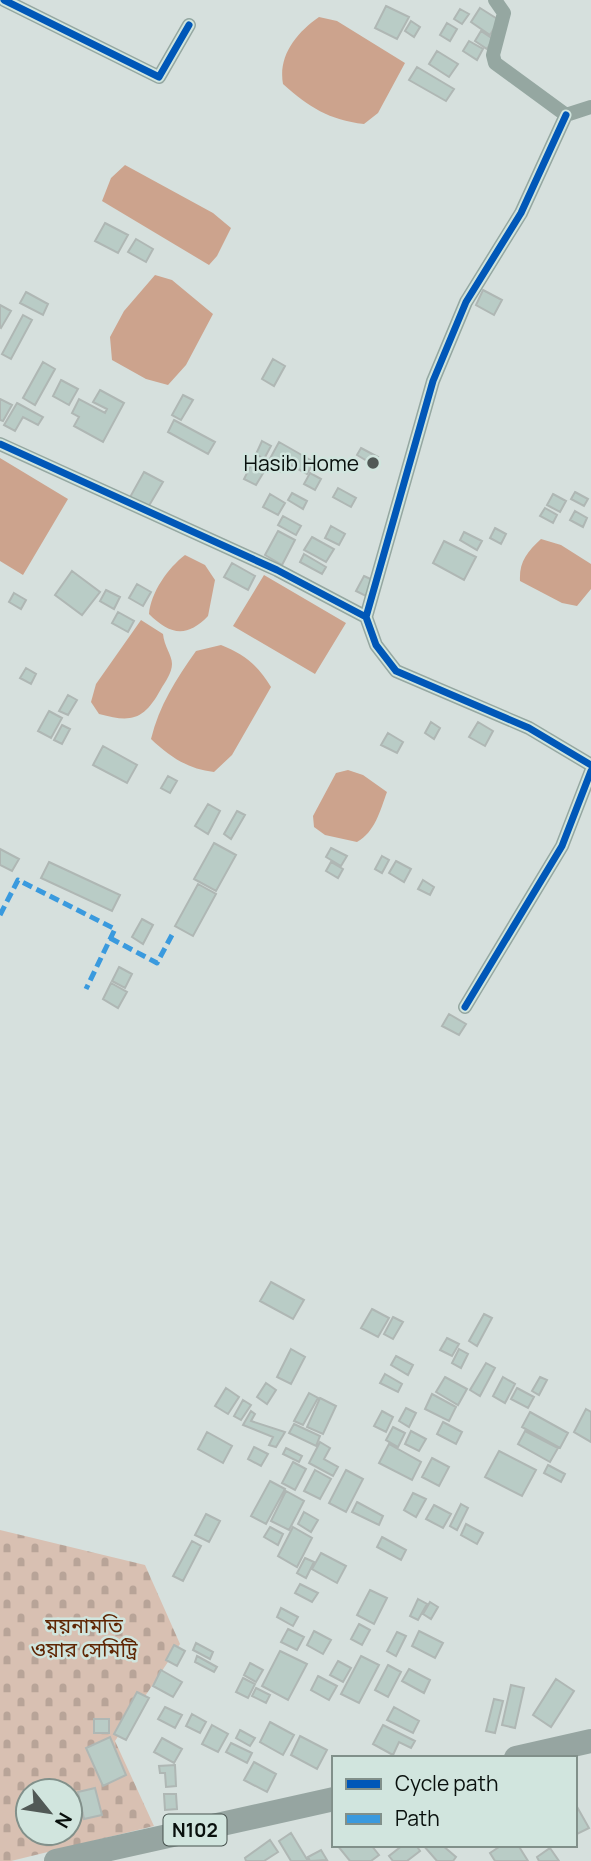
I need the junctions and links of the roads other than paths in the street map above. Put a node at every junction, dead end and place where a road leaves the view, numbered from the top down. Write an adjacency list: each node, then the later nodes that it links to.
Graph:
1 (4, 0): 3 (street)
2 (495, 0): 5 (street)
3 (189, 25)
4 (591, 107): 5 (street)
5 (566, 115): 7 (street)
6 (0, 444): 7 (street)
7 (366, 617): 8 (street)
8 (591, 765)
9 (591, 771): 10 (street)
10 (465, 1007)
11 (591, 1741): 12 (highway)
12 (525, 1756)
13 (332, 1799): 14 (highway, N102)
14 (65, 1860)

